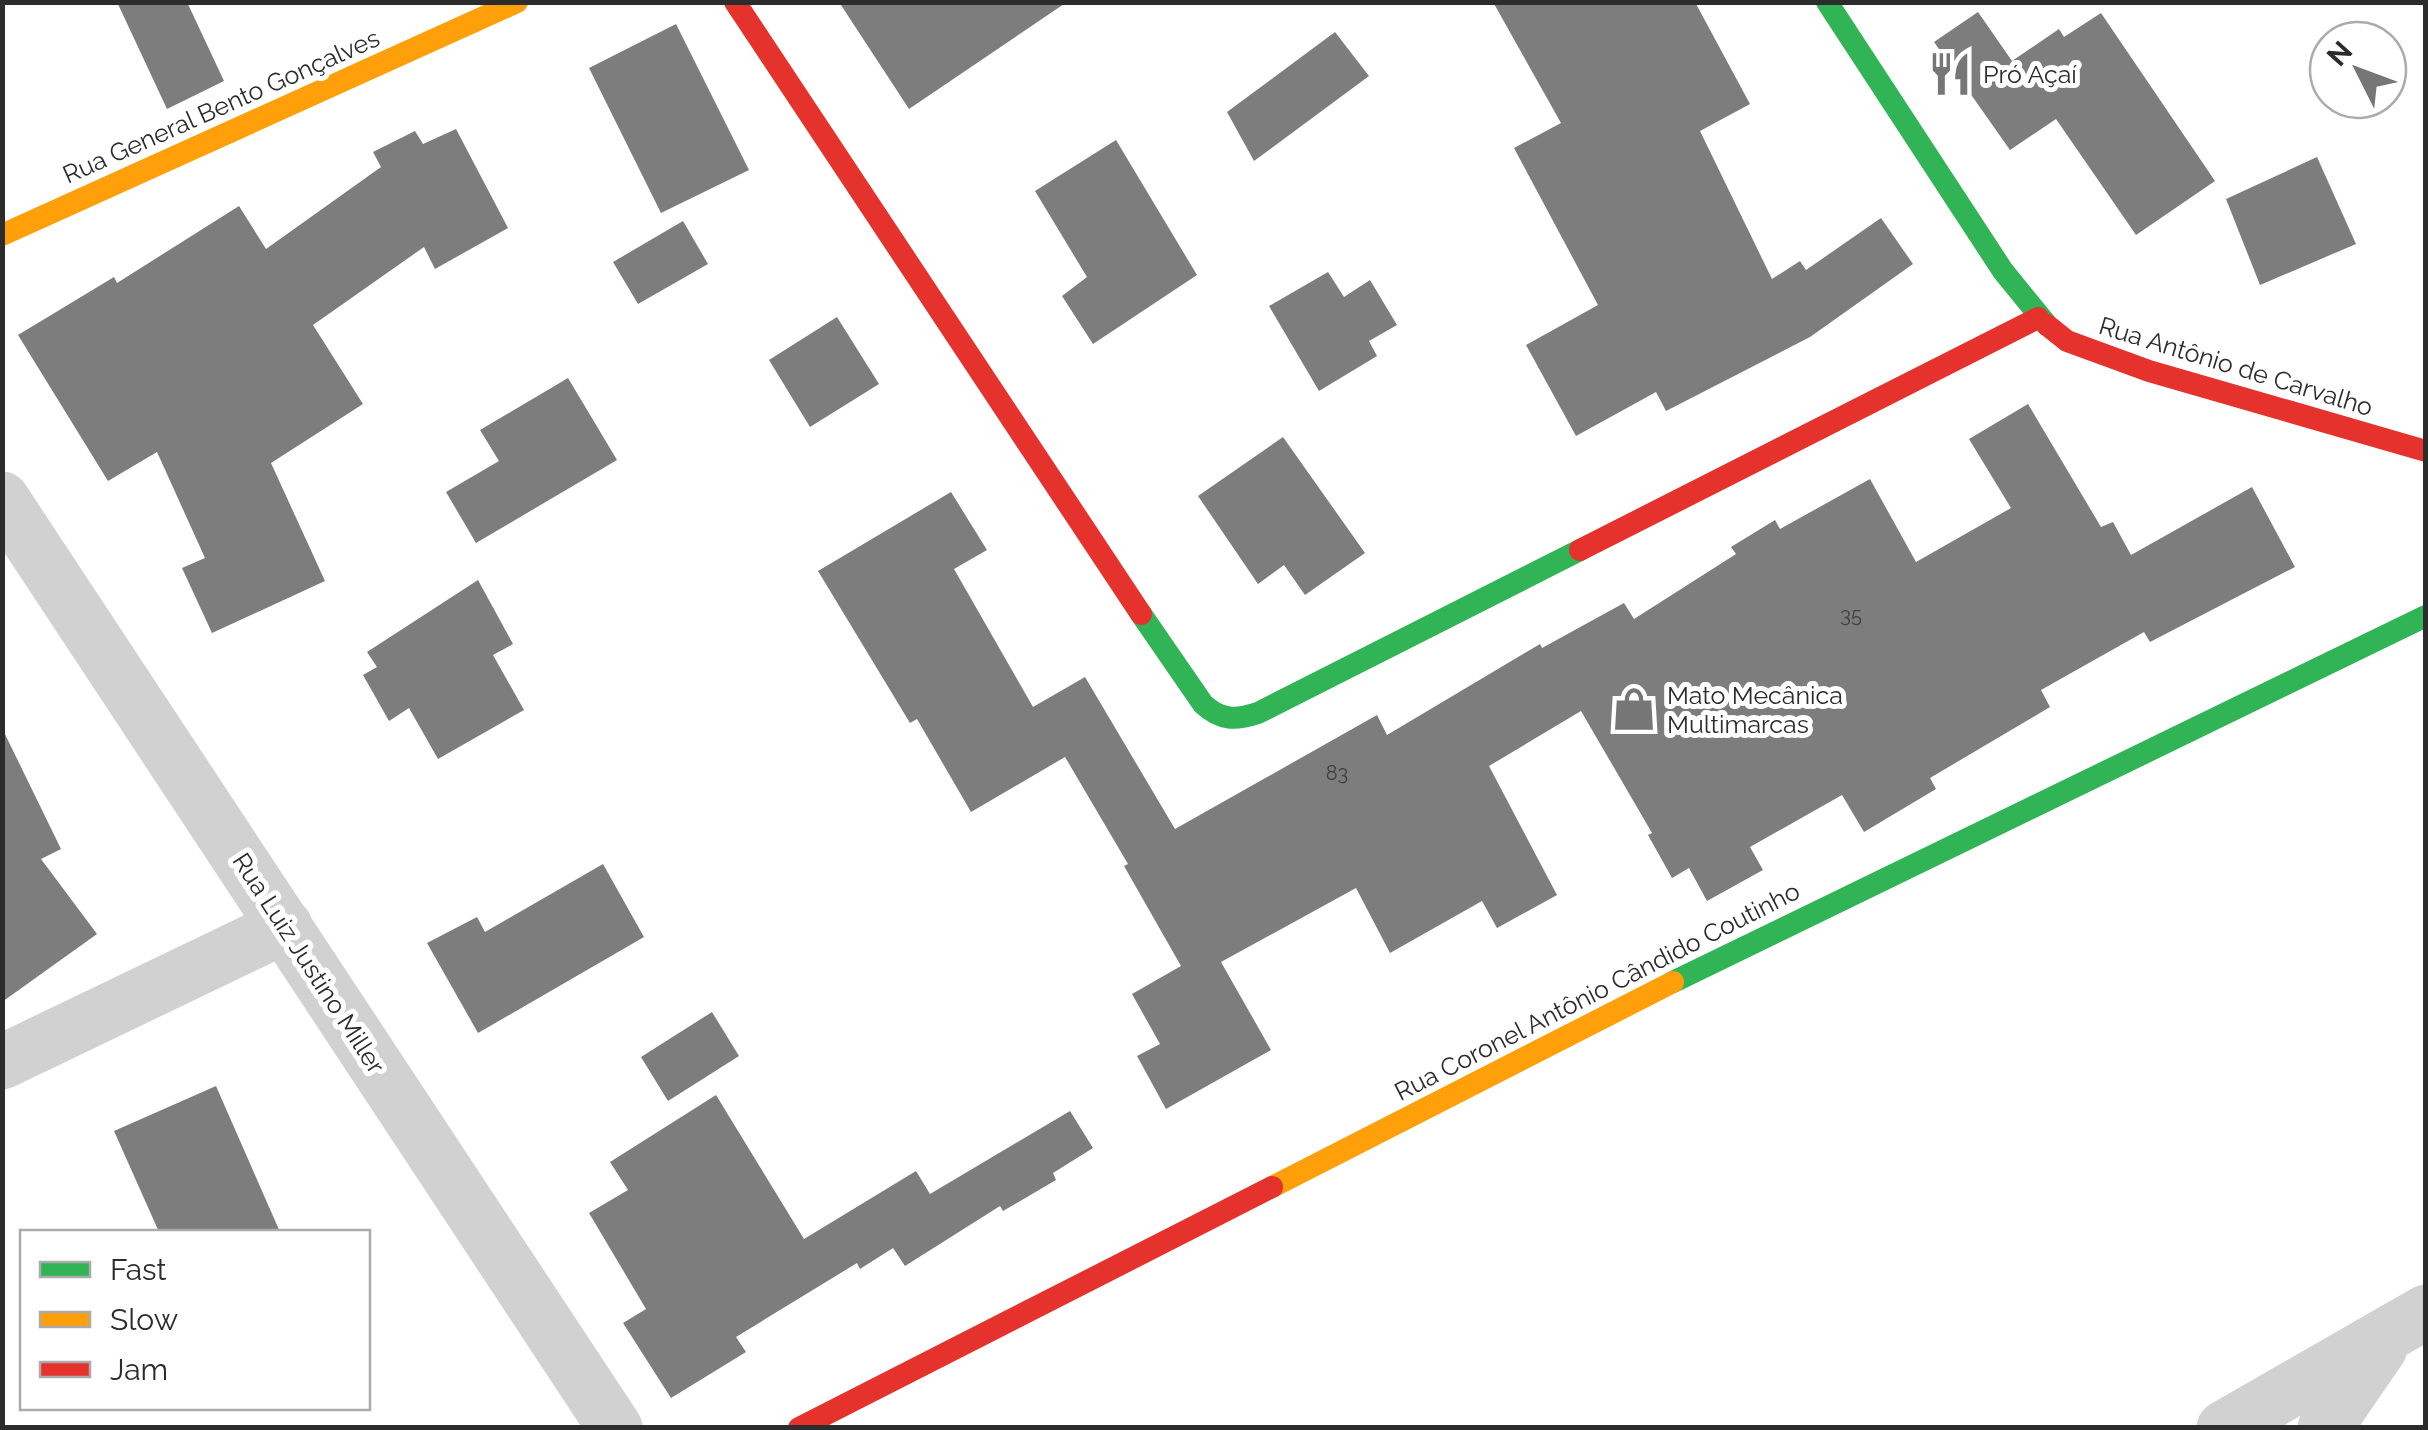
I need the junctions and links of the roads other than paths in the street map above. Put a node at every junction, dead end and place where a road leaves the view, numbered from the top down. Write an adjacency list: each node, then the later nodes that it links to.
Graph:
1 (517, 2): 4 (main road, Rua General Bento Gonçalves)
2 (735, 2): 5 (main road)
3 (1827, 2): 5 (main road)
4 (2, 234)
5 (2038, 318): 6 (main road, Rua Antônio de Carvalho)
6 (2426, 451)
7 (2, 499): 9 (street, Rua Luiz Justino Miller)
8 (2426, 616): 13 (main road, Rua Coronel Antônio Cândido Coutinho)
9 (285, 926): 10 (street); 12 (street, Rua Luiz Justino Miller)
10 (2, 1062)
11 (2407, 1324): 14 (street); 15 (street)
12 (614, 1428)
13 (800, 1428)
14 (2224, 1428)
15 (2325, 1428)

